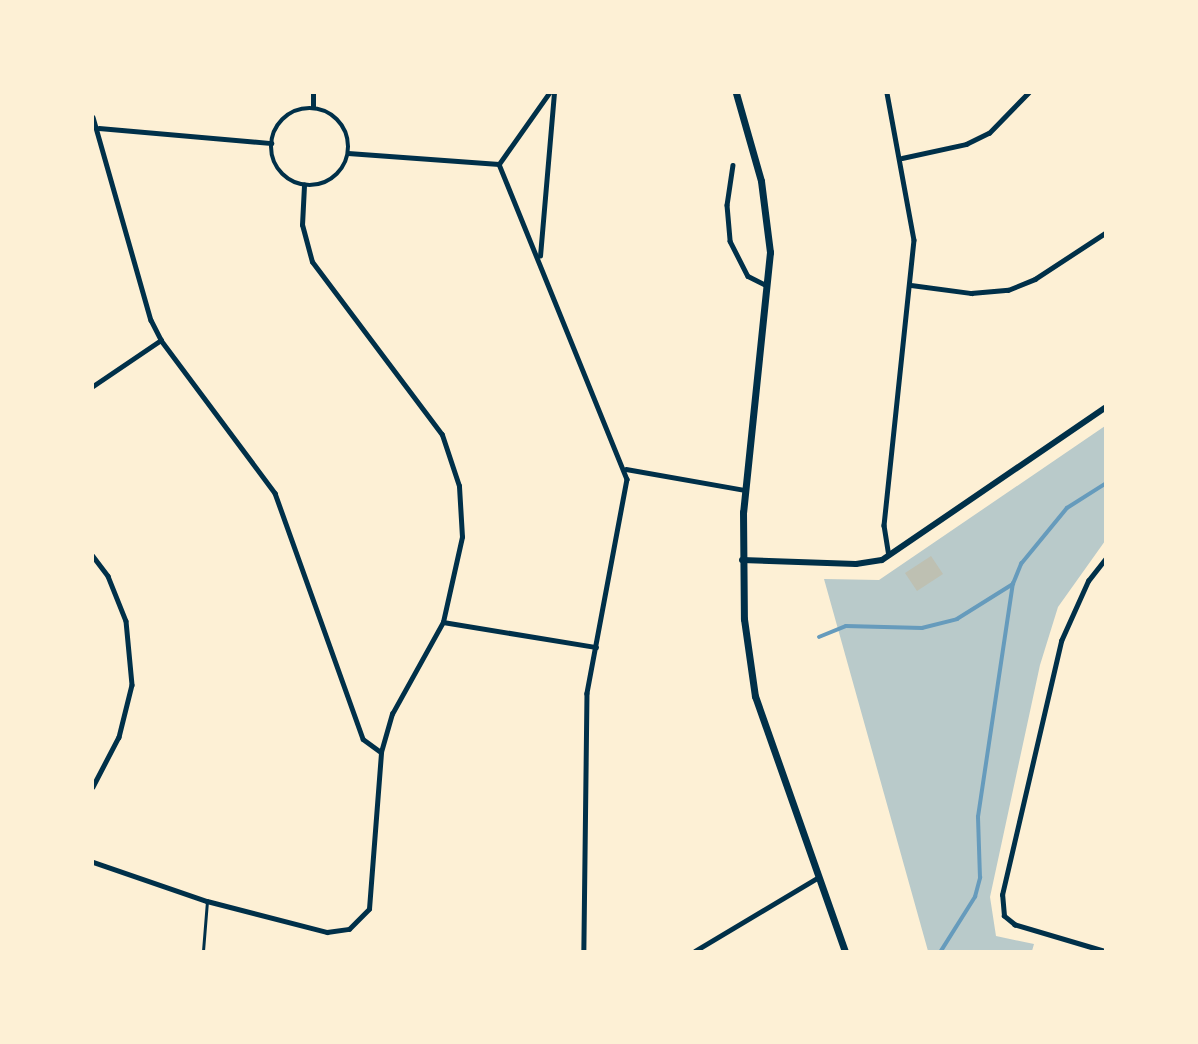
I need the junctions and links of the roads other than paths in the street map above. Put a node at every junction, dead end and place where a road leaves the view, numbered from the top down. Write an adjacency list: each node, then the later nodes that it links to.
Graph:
1 (313, 93): 6 (street)
2 (551, 93): 12 (street); 16 (street)
3 (736, 93): 17 (main road)
4 (887, 93): 11 (street)
5 (1028, 93): 11 (street)
6 (313, 107): 9 (street); 10 (street)
7 (93, 117): 8 (street)
8 (99, 128): 9 (street); 19 (street)
9 (271, 143): 14 (street)
10 (348, 152): 12 (street); 14 (street)
11 (902, 158): 18 (street)
12 (499, 164): 16 (street)
13 (733, 165): 17 (street)
14 (304, 186): 28 (street)
15 (1105, 233): 18 (street)
16 (540, 258): 22 (street)
17 (766, 285): 23 (main road)
18 (911, 285): 25 (street)
19 (161, 340): 20 (street); 30 (street)
20 (93, 386)
21 (1105, 408): 25 (street)
22 (626, 469): 23 (street); 29 (street)
23 (745, 491): 27 (main road)
24 (93, 555): 31 (street)
25 (889, 556): 27 (street)
26 (1105, 559): 39 (street)
27 (741, 560): 33 (main road)
28 (443, 622): 29 (street); 30 (street)
29 (596, 647): 36 (street)
30 (381, 752): 34 (street)
31 (93, 787)
32 (93, 862): 34 (street)
33 (817, 878): 37 (street); 38 (main road)
34 (207, 901): 35 (lane)
35 (203, 951)
36 (584, 951)
37 (695, 951)
38 (845, 951)
39 (1103, 951)

